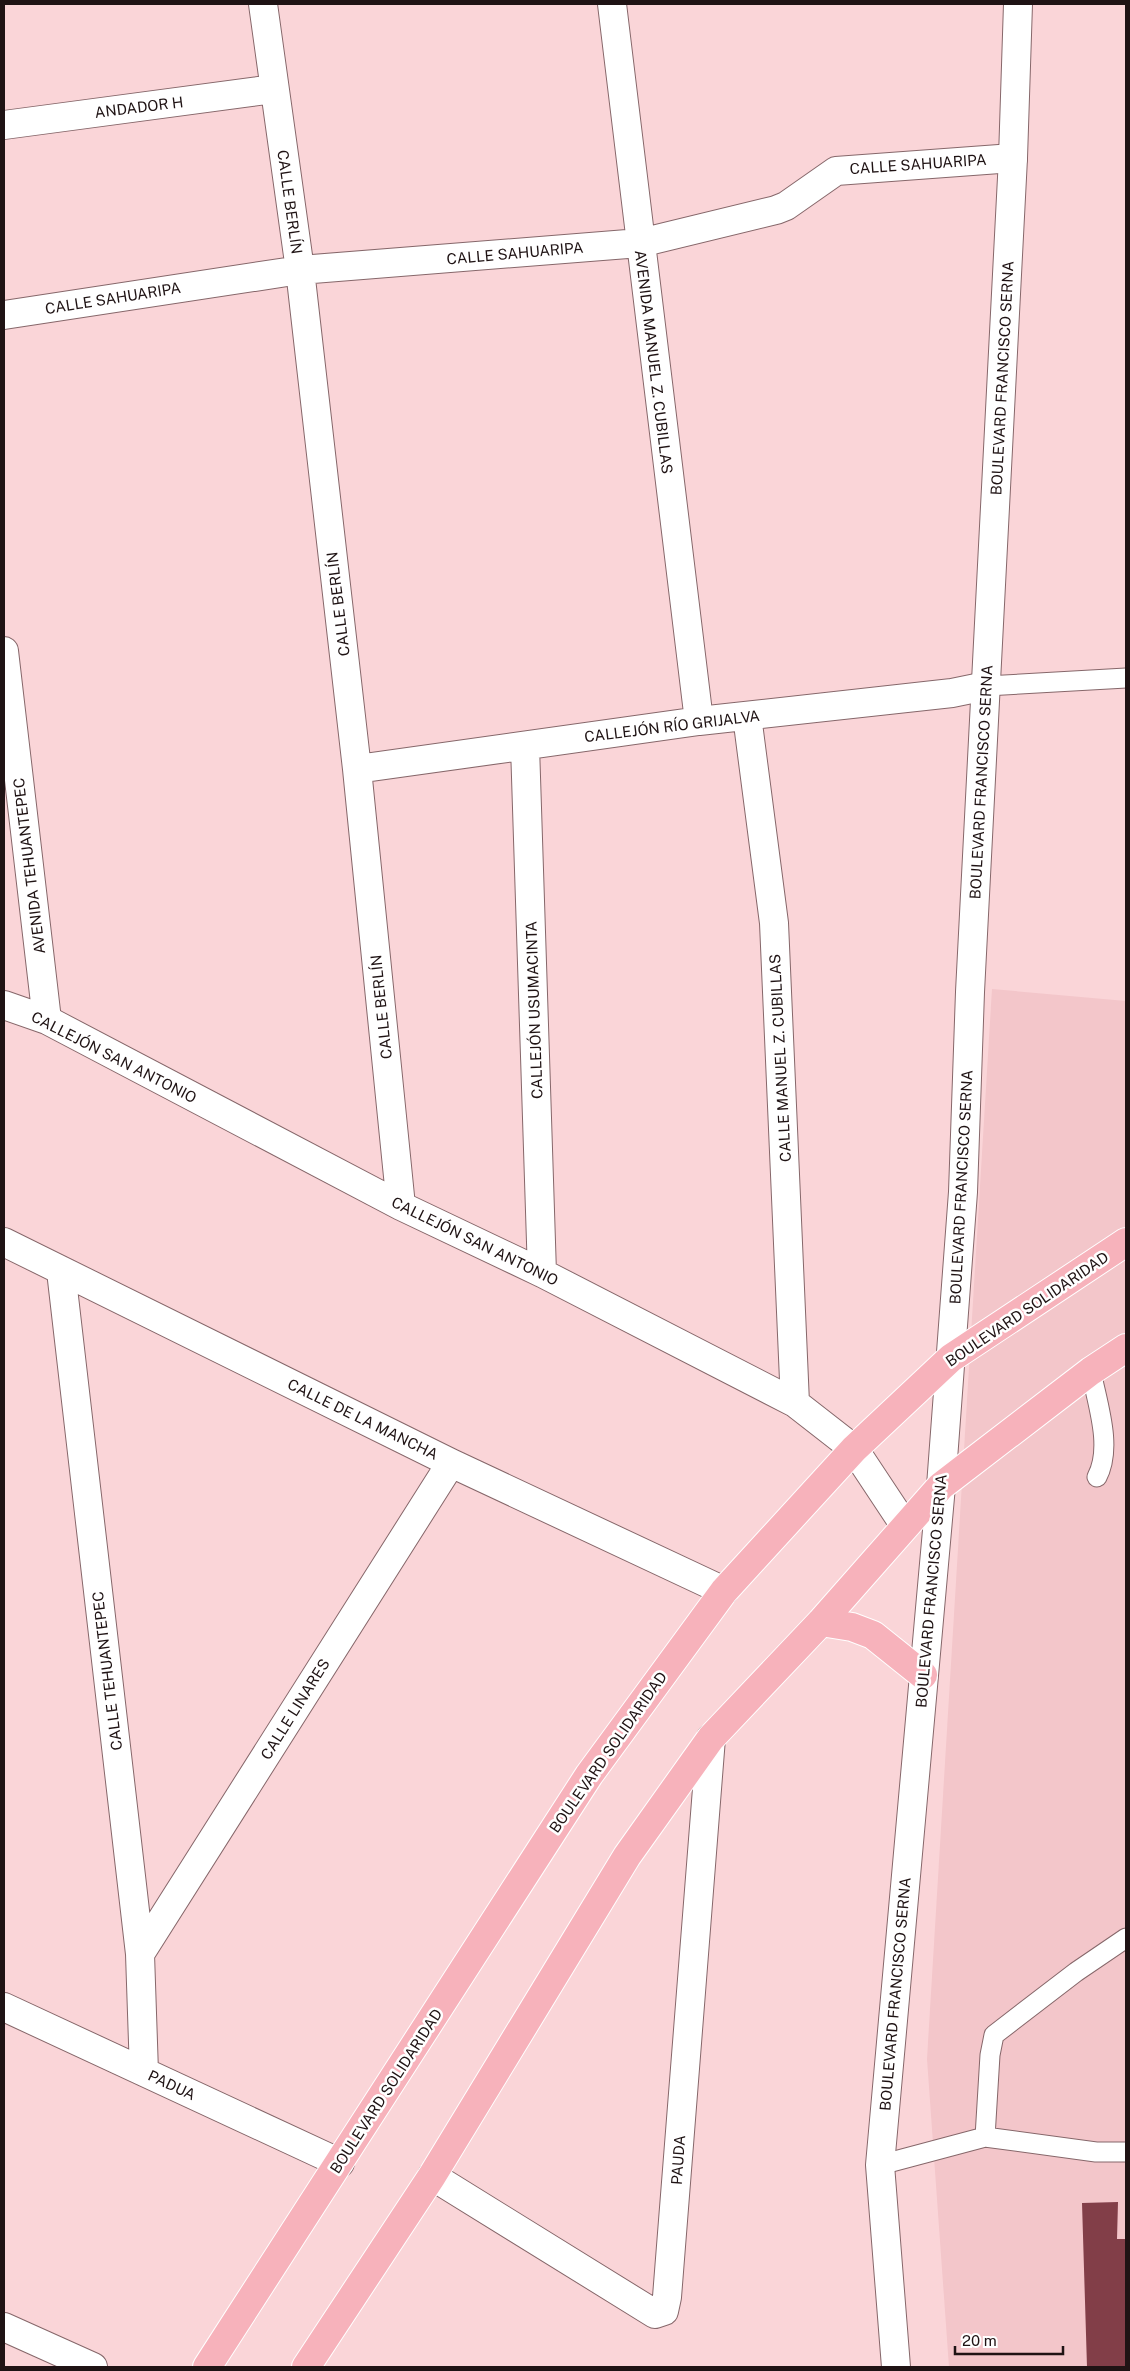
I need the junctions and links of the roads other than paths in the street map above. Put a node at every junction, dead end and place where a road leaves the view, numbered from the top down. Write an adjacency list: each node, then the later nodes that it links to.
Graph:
1 (263, 4): 4 (street, CALLE BERLÍN)
2 (612, 4): 7 (street, AVENIDA MANUEL Z. CUBILLAS)
3 (1018, 4): 6 (street, BOULEVARD FRANCISCO SERNA)
4 (273, 89): 5 (street, ANDADOR H); 8 (street, CALLE BERLÍN)
5 (4, 125)
6 (1013, 158): 7 (street, CALLE SAHUARIPA); 12 (street, BOULEVARD FRANCISCO SERNA)
7 (640, 243): 8 (street, CALLE SAHUARIPA); 14 (street, AVENIDA MANUEL Z. CUBILLAS)
8 (300, 270): 9 (street, CALLE SAHUARIPA); 16 (street, CALLE BERLÍN)
9 (4, 315)
10 (4, 651): 18 (street, AVENIDA TEHUANTEPEC)
11 (1126, 678): 12 (lane)
12 (986, 686): 13 (street, CALLEJÓN RÍO GRIJALVA); 25 (street, BOULEVARD FRANCISCO SERNA)
13 (747, 716): 14 (street, CALLEJÓN RÍO GRIJALVA); 27 (street, CALLE MANUEL Z. CUBILLAS)
14 (698, 721): 15 (street, CALLEJÓN RÍO GRIJALVA)
15 (526, 746): 16 (street, CALLEJÓN RÍO GRIJALVA); 23 (street, CALLEJÓN USUMACINTA)
16 (357, 769): 19 (street, CALLE BERLÍN)
17 (4, 1005): 18 (street, CALLEJÓN SAN ANTONIO)
18 (47, 1020): 19 (street, CALLEJÓN SAN ANTONIO)
19 (401, 1206): 23 (street, CALLEJÓN SAN ANTONIO)
20 (4, 1242): 22 (street, CALLE DE LA MANCHA)
21 (1126, 1242): 25 (main road, BOULEVARD SOLIDARIDAD)
22 (61, 1271): 29 (street, CALLE DE LA MANCHA); 38 (street, CALLE TEHUANTEPEC)
23 (542, 1273): 27 (street, CALLEJÓN SAN ANTONIO)
24 (1126, 1348): 26 (main road)
25 (951, 1358): 28 (main road, BOULEVARD SOLIDARIDAD); 31 (street, BOULEVARD FRANCISCO SERNA)
26 (1091, 1371): 30 (lane); 31 (main road)
27 (795, 1402): 28 (street, CALLEJÓN SAN ANTONIO)
28 (854, 1449): 32 (street, CALLEJÓN SAN ANTONIO); 33 (main road, BOULEVARD SOLIDARIDAD)
29 (451, 1463): 33 (street, CALLE DE LA MANCHA); 38 (street, CALLE LINARES)
30 (1097, 1477)
31 (941, 1486): 32 (main road); 35 (street, BOULEVARD FRANCISCO SERNA)
32 (905, 1526): 34 (main road)
33 (724, 1591): 43 (main road, BOULEVARD SOLIDARIDAD)
34 (821, 1622): 35 (main road); 36 (main road)
35 (923, 1675): 44 (street, BOULEVARD FRANCISCO SERNA)
36 (711, 1738): 45 (main road); 45 (street, PAUDA)
37 (1126, 1938): 41 (lane)
38 (140, 1954): 40 (street, CALLE TEHUANTEPEC)
39 (4, 2007): 40 (street, PADUA)
40 (144, 2072): 43 (street, PADUA)
41 (985, 2137): 42 (lane); 44 (lane)
42 (1126, 2152)
43 (340, 2163): 48 (main road, BOULEVARD SOLIDARIDAD)
44 (880, 2165): 50 (street, BOULEVARD FRANCISCO SERNA)
45 (432, 2176): 49 (main road)
46 (4, 2327): 47 (street)
47 (93, 2367)
48 (207, 2367)
49 (306, 2367)
50 (896, 2367)

